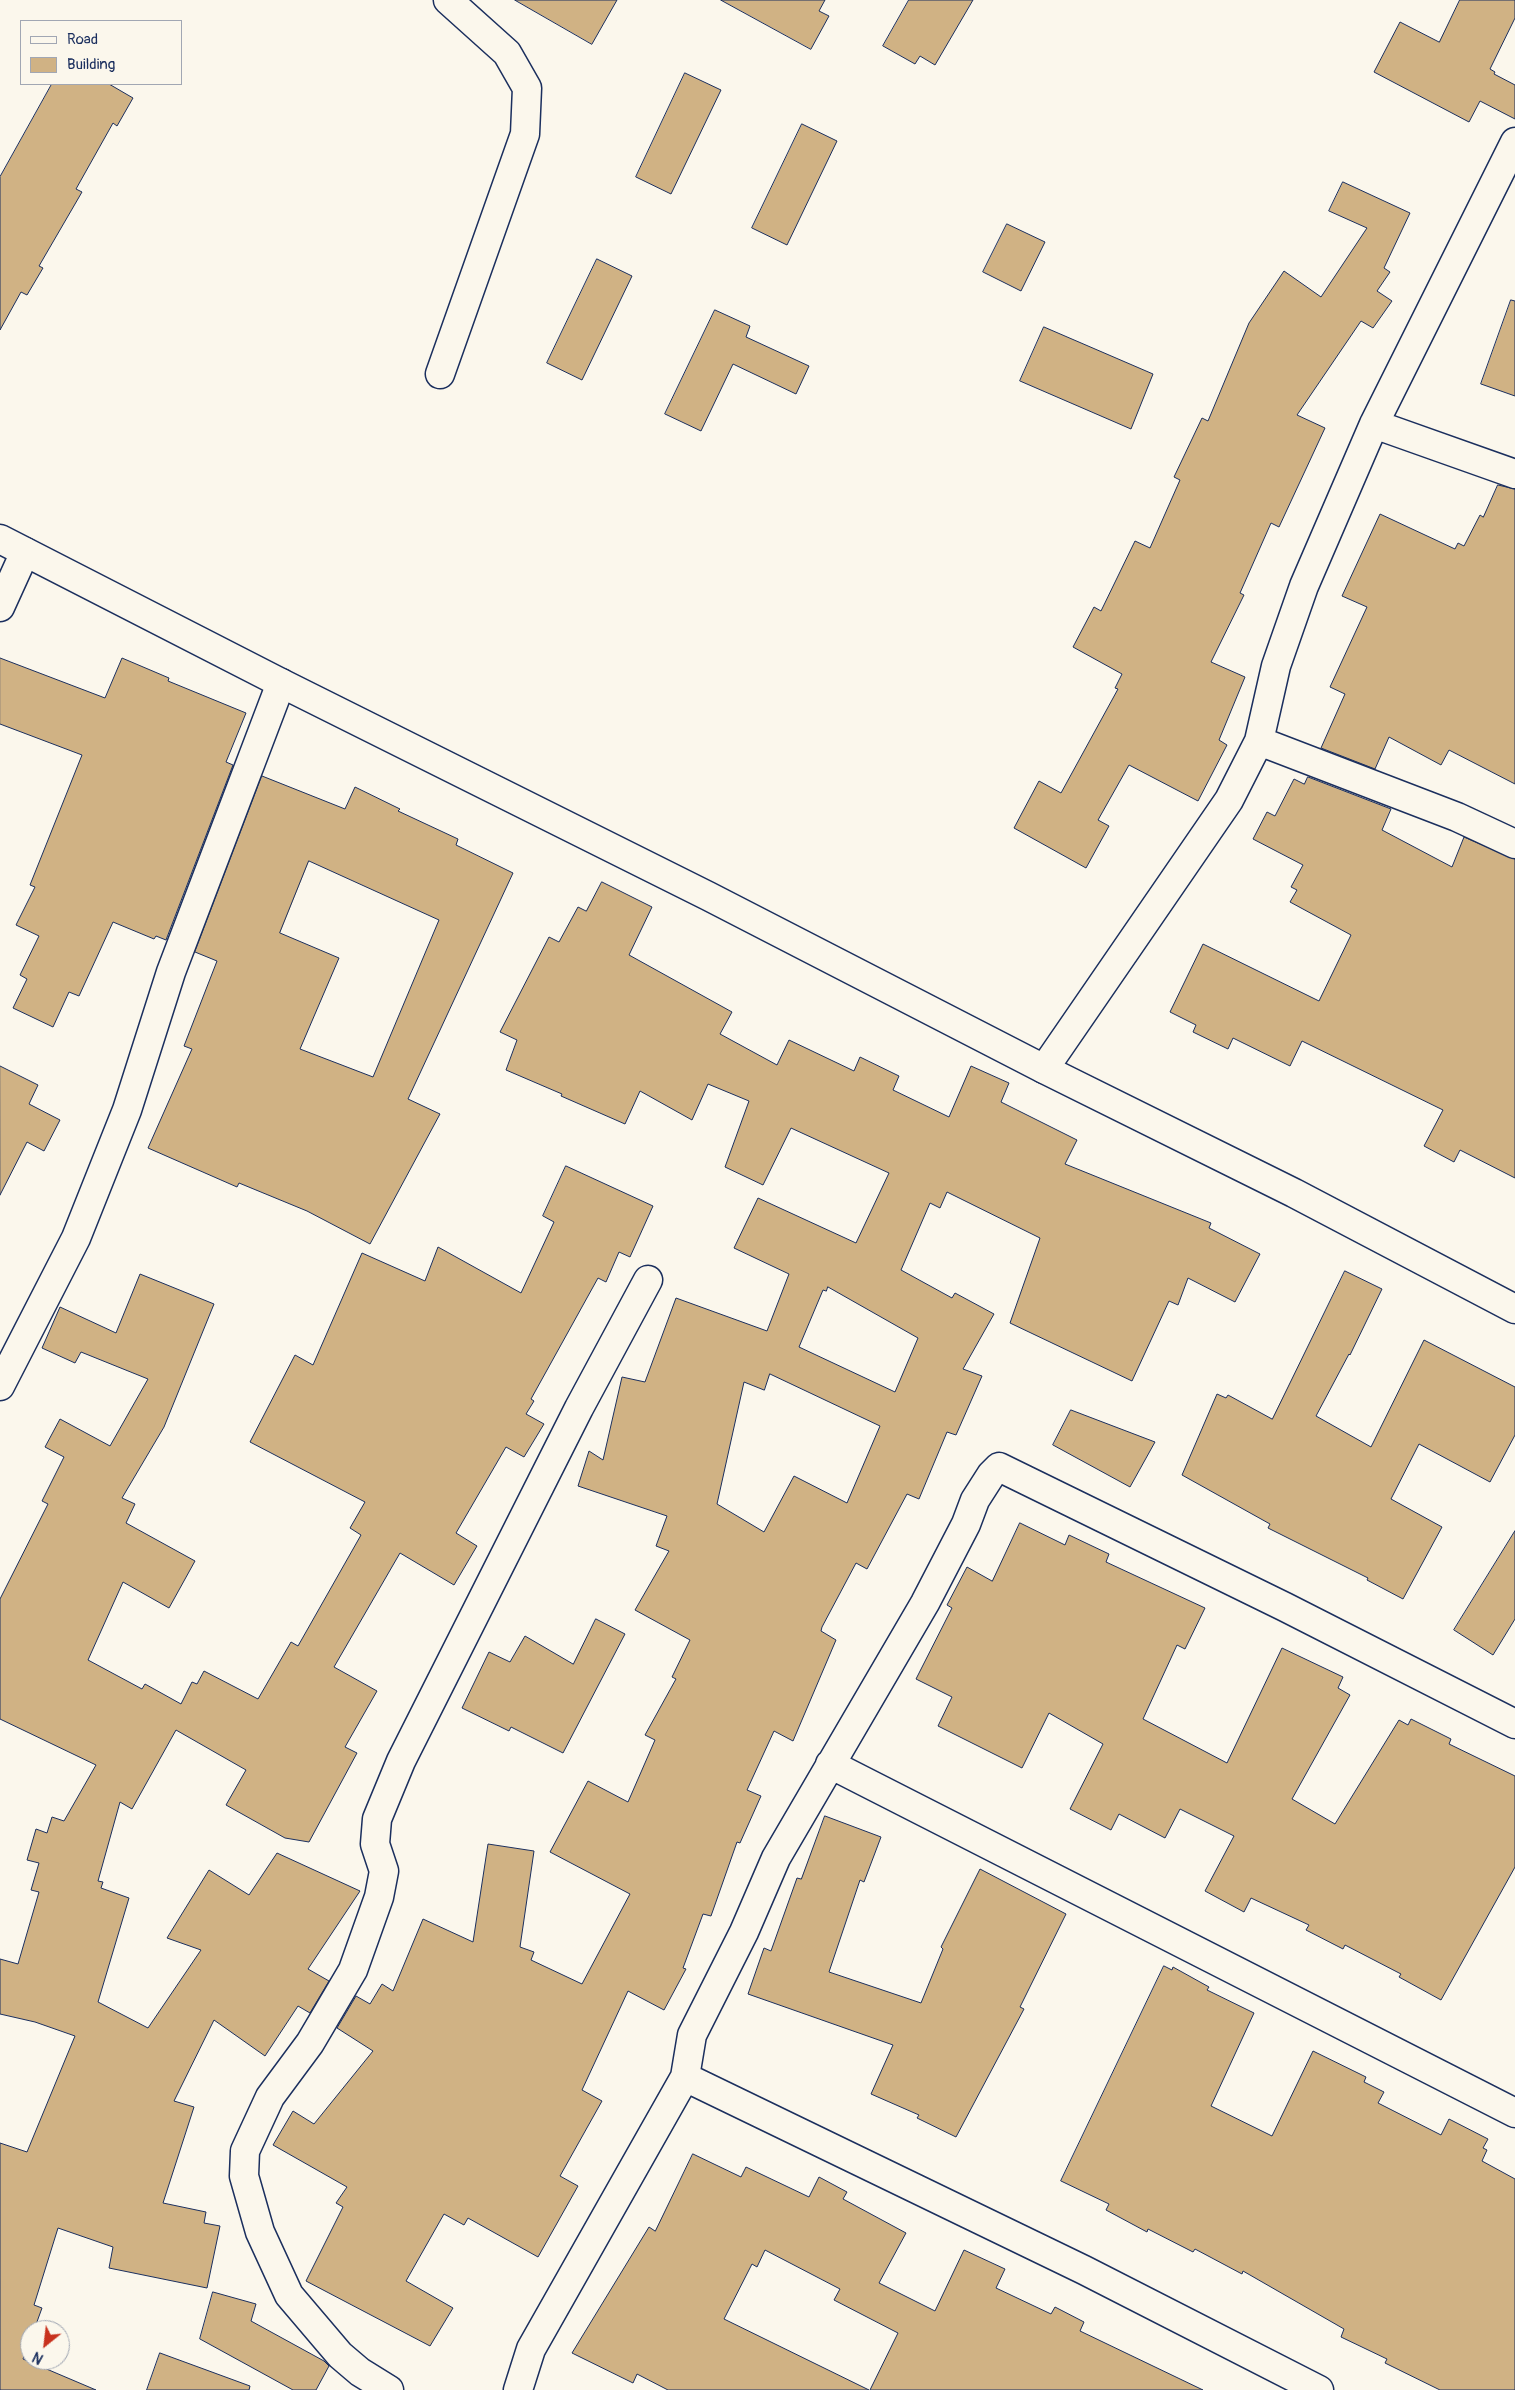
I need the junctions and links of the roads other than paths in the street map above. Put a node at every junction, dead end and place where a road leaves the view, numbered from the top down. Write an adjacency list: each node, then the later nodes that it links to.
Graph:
1 (448, 0): 3 (street)
2 (1515, 142): 4 (street)
3 (440, 374)
4 (1374, 424): 5 (street); 10 (street)
5 (1515, 474)
6 (0, 539): 7 (street)
7 (25, 552): 8 (street); 9 (street)
8 (0, 607)
9 (281, 683): 12 (street); 15 (street)
10 (1259, 741): 11 (street); 12 (street)
11 (1515, 844)
12 (1044, 1070): 14 (street)
13 (648, 1280): 20 (street)
14 (1515, 1309)
15 (0, 1386)
16 (1515, 1724): 17 (street)
17 (830, 1764): 18 (street); 19 (street)
18 (685, 2077): 21 (street); 22 (street)
19 (1515, 2114)
20 (389, 2390)
21 (518, 2390)
22 (1318, 2390)

